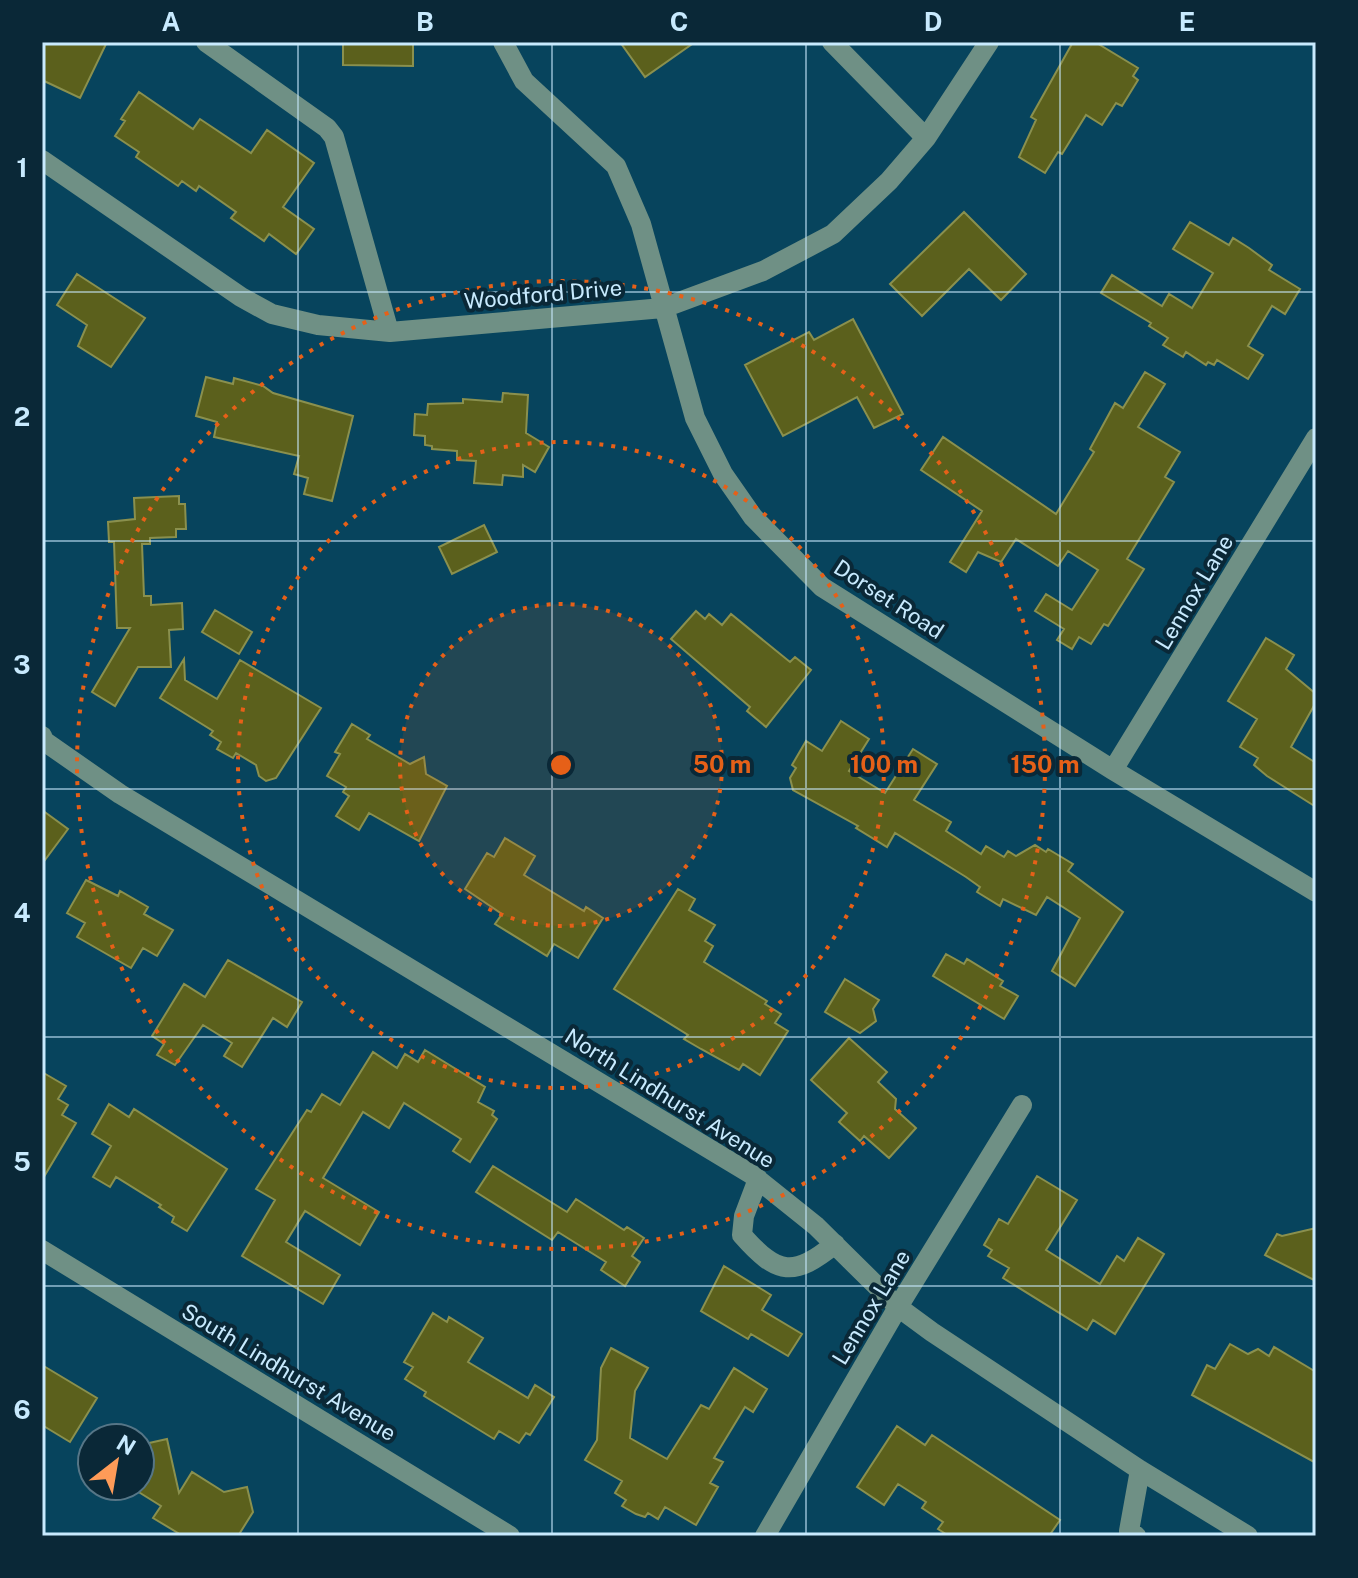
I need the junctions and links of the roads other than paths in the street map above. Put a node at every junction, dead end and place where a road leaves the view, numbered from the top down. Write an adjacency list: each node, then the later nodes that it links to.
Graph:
1 (206, 42): 8 (street)
2 (503, 42): 7 (street, Dorset Road)
3 (832, 42): 5 (street)
4 (989, 42): 5 (street, Woodford Drive)
5 (926, 138): 7 (street, Woodford Drive)
6 (42, 160): 8 (street, Woodford Drive)
7 (663, 308): 8 (street, Woodford Drive); 11 (street, Dorset Road)
8 (389, 332)
9 (1316, 438): 11 (street, Lennox Lane)
10 (42, 736): 14 (street, North Lindhurst Avenue)
11 (1113, 770): 12 (street, Dorset Road)
12 (1316, 892)
13 (1022, 1105): 17 (street, Lennox Lane)
14 (758, 1179): 15 (street, North Lindhurst Avenue); 15 (street)
15 (835, 1244): 17 (street, North Lindhurst Avenue)
16 (42, 1250): 19 (street, South Lindhurst Avenue)
17 (898, 1307): 18 (street, North Lindhurst Avenue); 20 (street, Lennox Lane)
18 (1140, 1470): 21 (street); 22 (street, North Lindhurst Avenue)
19 (510, 1536)
20 (765, 1536)
21 (1136, 1536)
22 (1248, 1536)

